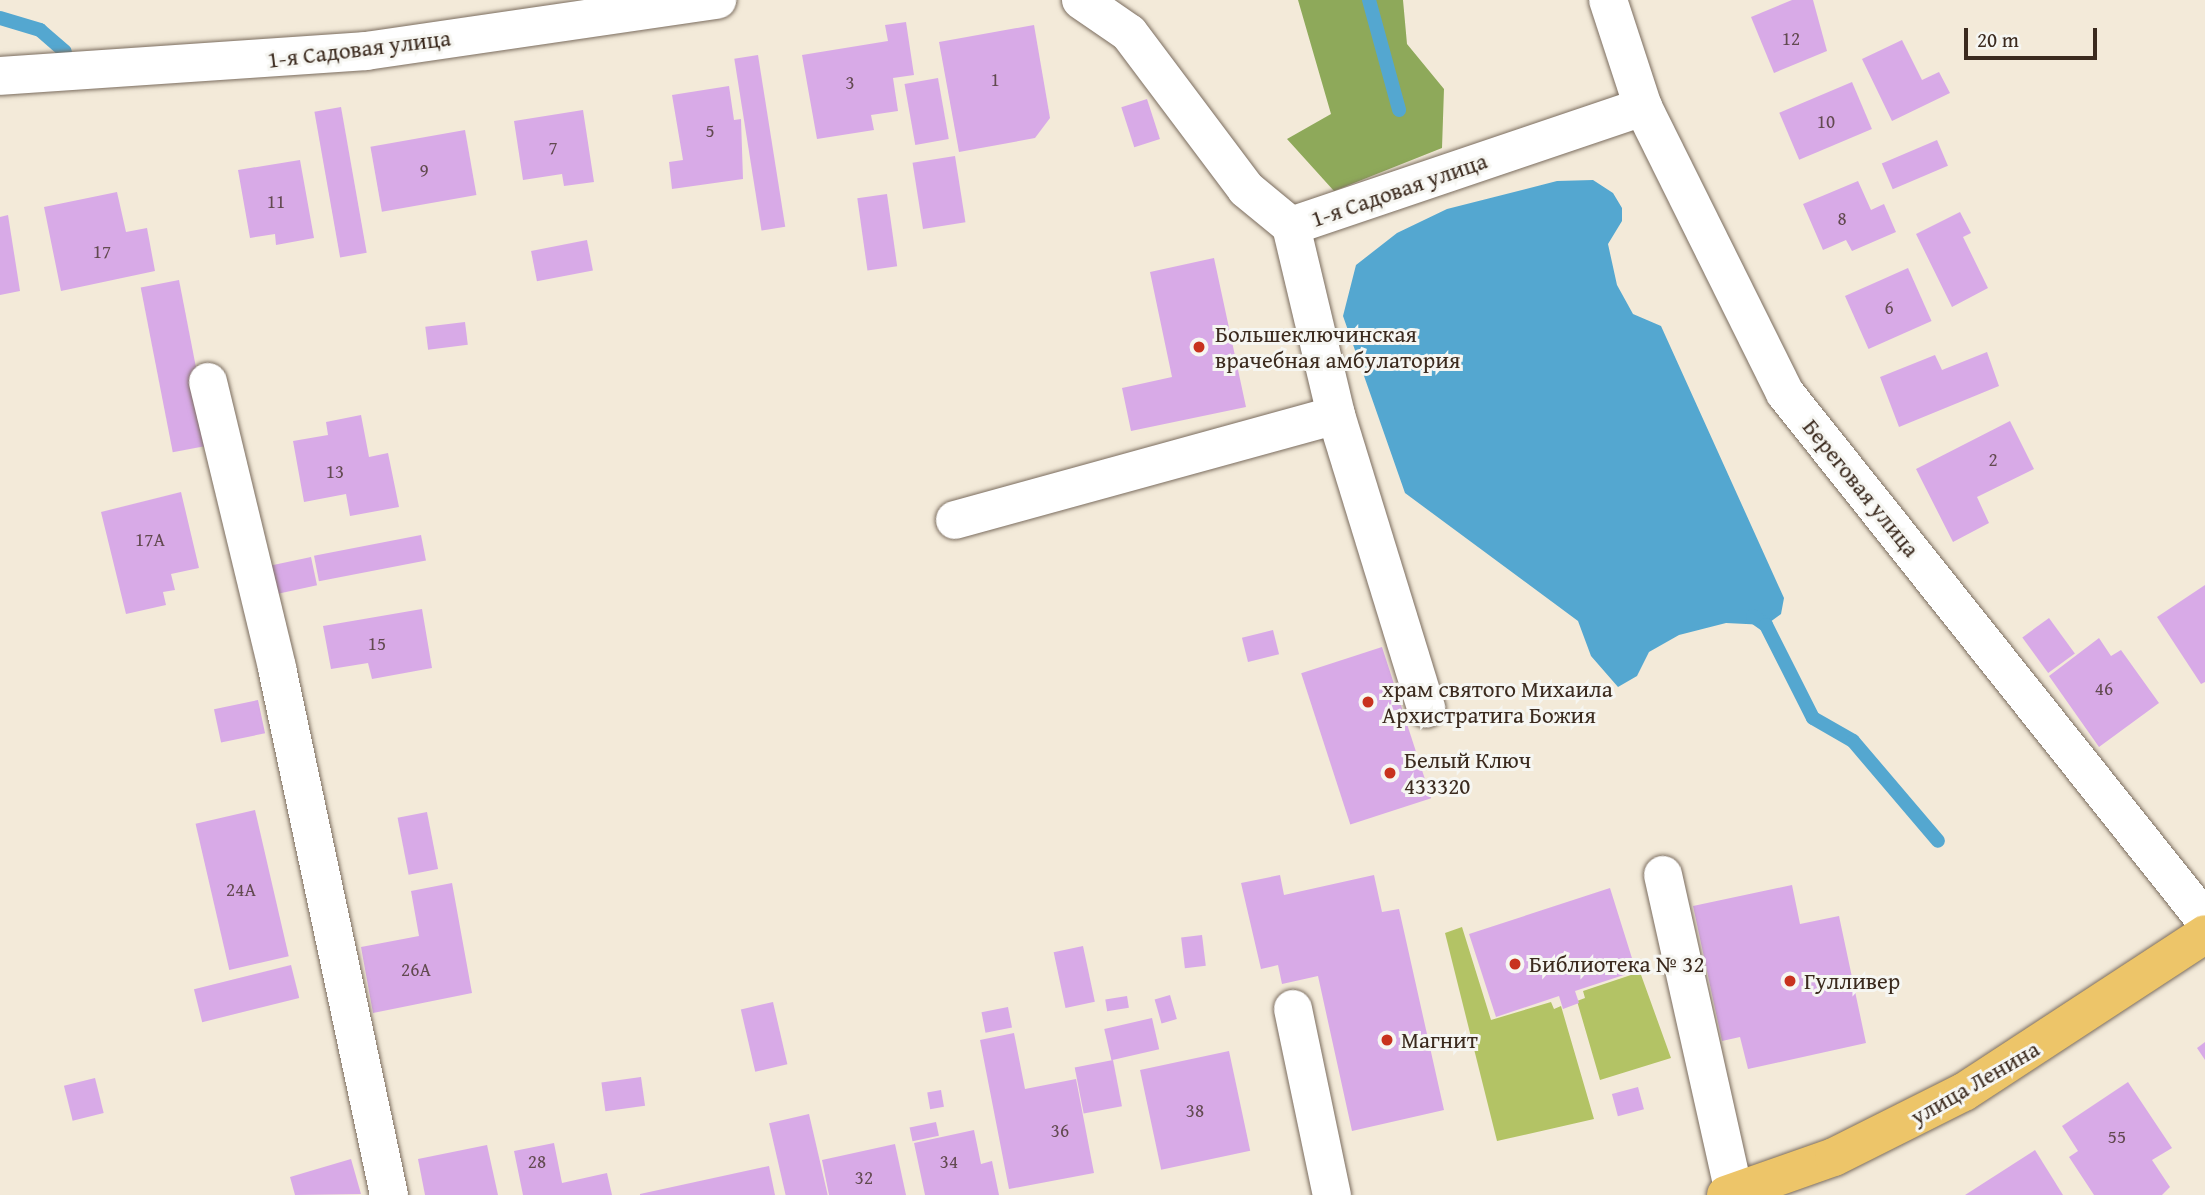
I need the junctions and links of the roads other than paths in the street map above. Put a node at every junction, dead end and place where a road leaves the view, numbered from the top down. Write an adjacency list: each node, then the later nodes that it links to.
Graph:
1 (717, 0): 4 (street, 1-я Садовая улица)
2 (1081, 0): 6 (street, 1-я Садовая улица)
3 (1608, 0): 5 (street, Береговая улица)
4 (0, 76)
5 (1643, 107): 6 (street, 1-я Садовая улица); 12 (street, Береговая улица)
6 (1291, 226): 8 (street)
7 (208, 382): 16 (street)
8 (1336, 415): 9 (street); 10 (street)
9 (955, 520)
10 (1426, 708)
11 (1663, 875): 15 (street)
12 (2205, 920)
13 (2205, 934): 15 (main road, улица Ленина)
14 (1293, 1009): 17 (street)
15 (1730, 1194)
16 (389, 1195)
17 (1332, 1195)

